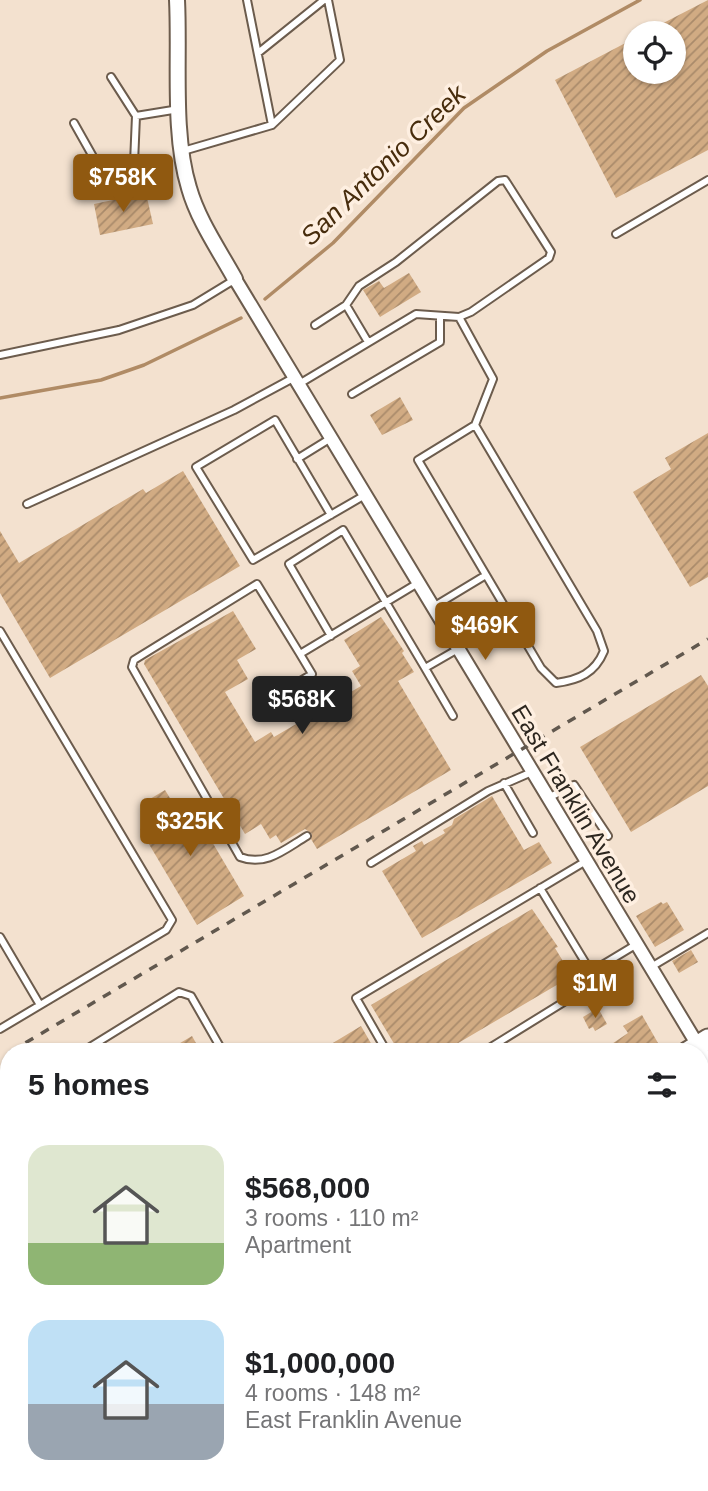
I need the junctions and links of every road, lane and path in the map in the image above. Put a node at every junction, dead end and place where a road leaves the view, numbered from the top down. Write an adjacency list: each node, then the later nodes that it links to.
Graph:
1 (177, 0): 6 (street)
2 (247, 0): 4 (lane)
3 (326, 0): 4 (lane); 9 (lane)
4 (258, 53): 9 (lane)
5 (111, 77): 7 (lane)
6 (180, 108): 7 (lane); 10 (street)
7 (136, 116): 8 (lane)
8 (74, 123)
9 (272, 125): 10 (lane)
10 (181, 152): 13 (street)
11 (708, 180): 12 (lane)
12 (616, 234)
13 (235, 279): 19 (lane); 20 (street, East Franklin Avenue)
14 (346, 305): 16 (lane); 17 (lane); 18 (lane)
15 (440, 316): 16 (lane); 18 (lane); 21 (lane)
16 (459, 317): 22 (lane)
17 (315, 326)
18 (368, 342): 20 (lane)
19 (0, 355)
20 (297, 380): 23 (street, East Franklin Avenue); 26 (lane)
21 (352, 394)
22 (475, 425): 28 (lane); 28 (lane)
23 (331, 438): 24 (lane); 25 (street, East Franklin Avenue)
24 (297, 459): 27 (lane); 27 (lane)
25 (365, 495): 27 (lane); 29 (street, East Franklin Avenue)
26 (27, 504)
27 (331, 515)
28 (486, 575): 31 (lane)
29 (418, 583): 30 (lane); 31 (street, East Franklin Avenue)
30 (386, 604): 33 (lane); 33 (lane); 36 (lane)
31 (433, 607): 34 (street, East Franklin Avenue)
32 (0, 633): 53 (lane)
33 (331, 636): 35 (lane)
34 (458, 649): 36 (lane); 39 (street, East Franklin Avenue)
35 (300, 654): 37 (lane); 43 (lane)
36 (425, 668): 38 (lane)
37 (274, 697)
38 (453, 716)
39 (532, 772): 40 (lane); 41 (street, East Franklin Avenue)
40 (504, 783): 42 (lane); 46 (lane)
41 (548, 798): 44 (lane); 45 (street, East Franklin Avenue)
42 (533, 833)
43 (307, 836)
44 (608, 836)
45 (586, 861): 47 (lane); 50 (street, East Franklin Avenue)
46 (371, 863)
47 (540, 888): 52 (lane); 57 (lane)
48 (708, 933): 51 (lane)
49 (0, 937): 53 (lane)
50 (637, 944): 51 (street, East Franklin Avenue); 52 (lane)
51 (651, 967): 59 (street, East Franklin Avenue)
52 (591, 972): 58 (lane)
53 (40, 1005): 54 (lane)
54 (0, 1029)
55 (97, 1043): 56 (lane)
56 (218, 1043)
57 (382, 1043)
58 (498, 1043)
59 (696, 1043)

